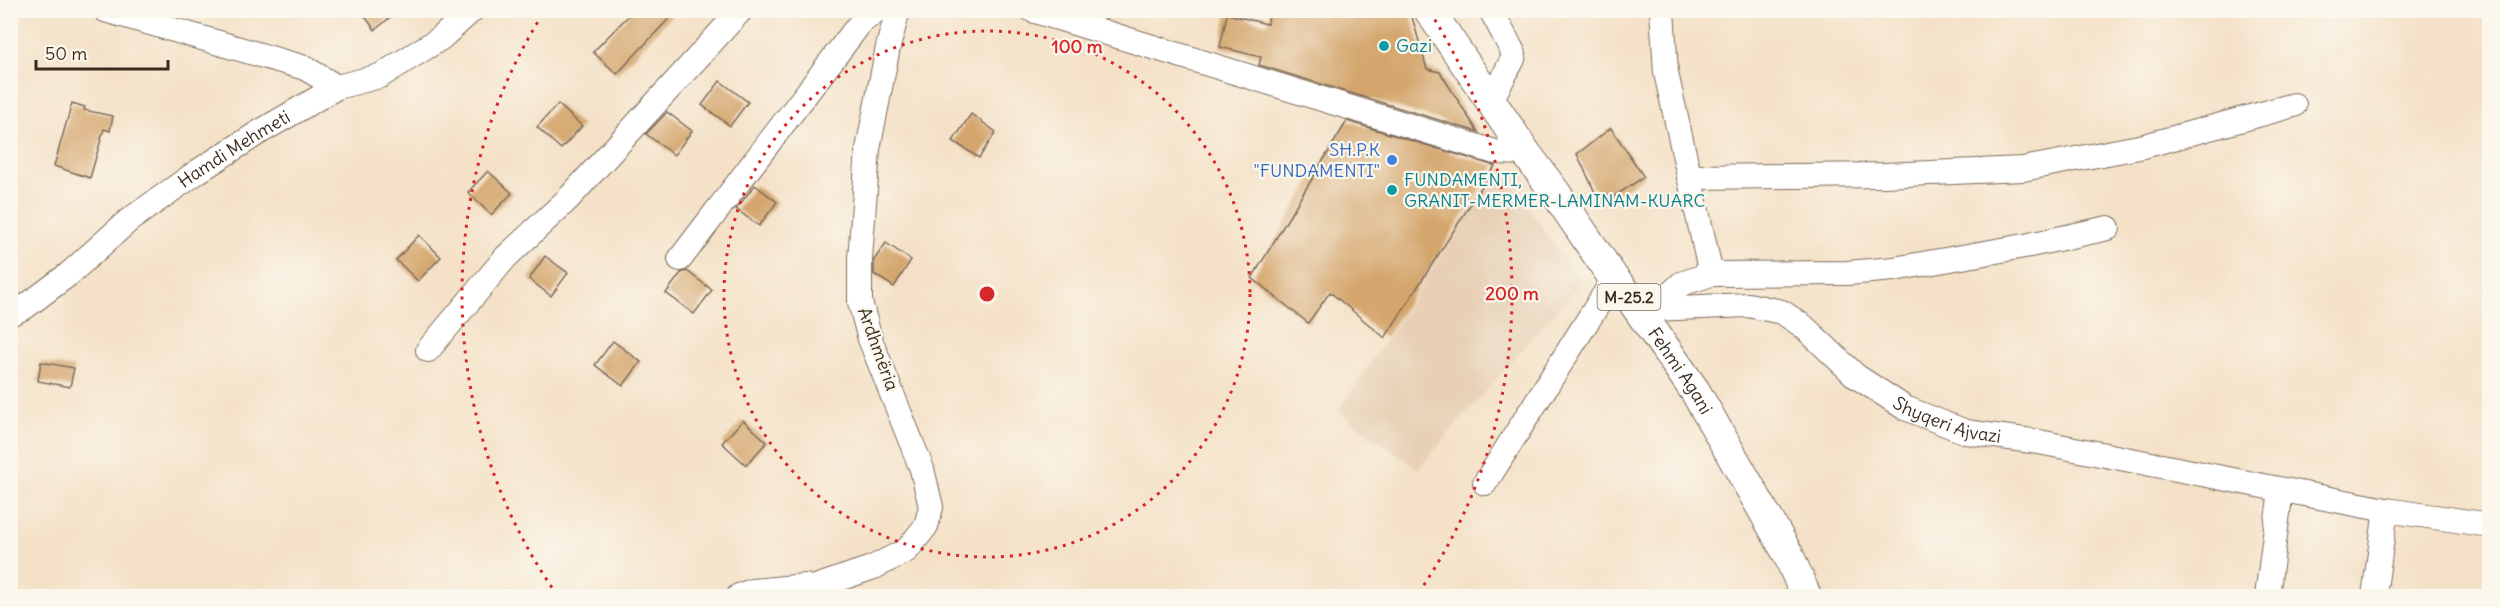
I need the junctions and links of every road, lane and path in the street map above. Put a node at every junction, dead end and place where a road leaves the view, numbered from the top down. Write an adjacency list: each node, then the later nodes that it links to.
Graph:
1 (105, 10): 10 (street)
2 (741, 10): 21 (street)
3 (877, 10): 16 (street)
4 (898, 10): 26 (street, Ardhmëria)
5 (1032, 10): 13 (street)
6 (1429, 10): 11 (main road, Fehmi Agani / M-25.2)
7 (1491, 10): 11 (street)
8 (1662, 10): 14 (street)
9 (460, 14): 10 (street, Hamdi Mehmeti)
10 (337, 87): 20 (street, Hamdi Mehmeti)
11 (1491, 100): 13 (main road, Fehmi Agani / M-25.2)
12 (2294, 105): 14 (street)
13 (1526, 153): 18 (main road, Fehmi Agani / M-25.2)
14 (1689, 177): 17 (street)
15 (2108, 228): 17 (street)
16 (680, 259)
17 (1712, 274): 19 (street)
18 (1614, 279): 19 (main road, Fehmi Agani / M-25.2); 22 (street)
19 (1647, 312): 23 (street, Shyqeri Ajvazi); 29 (main road, Fehmi Agani / M-25.2)
20 (10, 314)
21 (428, 350)
22 (1485, 483)
23 (2281, 490): 24 (street, Shyqeri Ajvazi); 30 (street)
24 (2386, 510): 25 (street, Shyqeri Ajvazi); 31 (street)
25 (2490, 525)
26 (828, 583): 27 (street); 28 (street, Ardhmëria)
27 (739, 597)
28 (789, 597)
29 (1806, 597)
30 (2267, 597)
31 (2374, 597)

